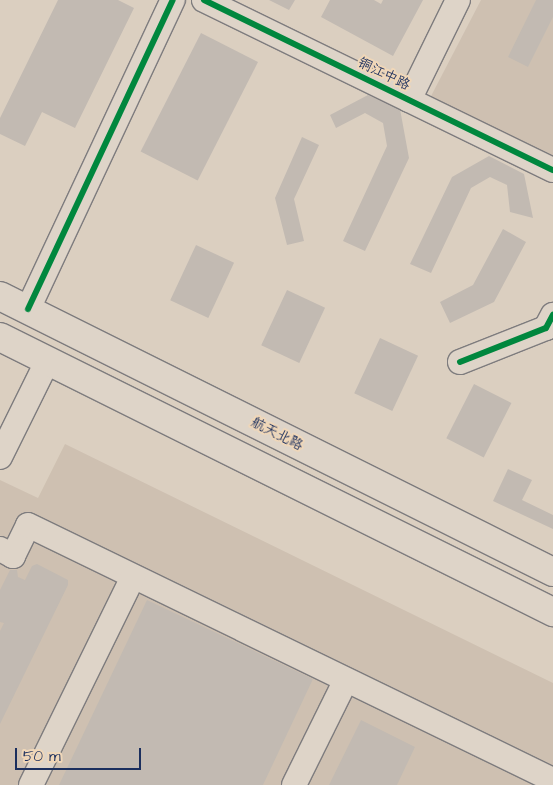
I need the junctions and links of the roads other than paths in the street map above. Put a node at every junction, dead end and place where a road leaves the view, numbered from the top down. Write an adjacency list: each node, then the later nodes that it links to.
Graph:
1 (173, 0): 7 (street)
2 (204, 0): 4 (street, 铜江中路)
3 (458, 0): 4 (street)
4 (409, 100): 5 (street, 铜江中路)
5 (553, 170)
6 (0, 296): 7 (main road, 航天北路)
7 (28, 310): 14 (main road, 航天北路)
8 (553, 315): 11 (street)
9 (0, 337): 10 (main road)
10 (48, 360): 12 (street); 16 (main road)
11 (460, 362)
12 (0, 457)
13 (0, 550): 15 (street)
14 (553, 572)
15 (133, 577): 17 (street); 19 (street)
16 (553, 612)
17 (346, 680): 18 (street); 20 (street)
18 (553, 780)
19 (31, 785)
20 (294, 785)

